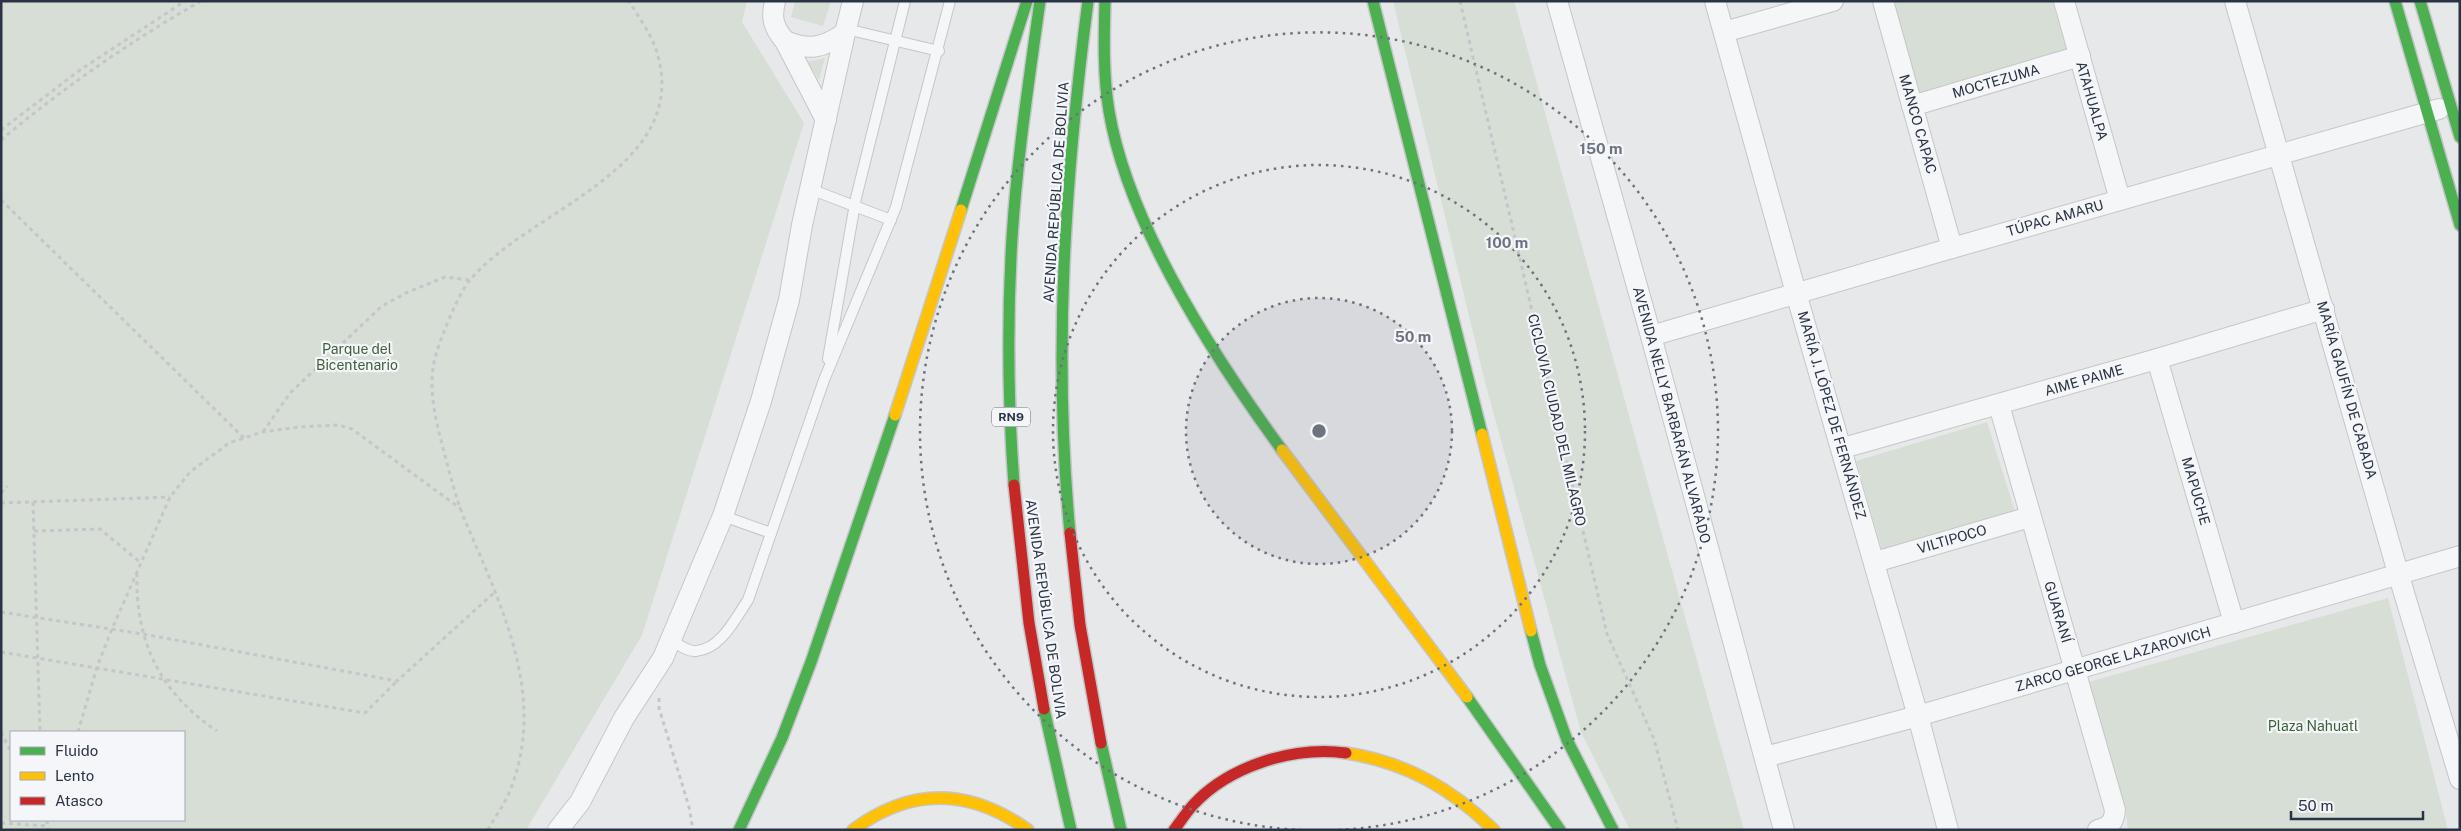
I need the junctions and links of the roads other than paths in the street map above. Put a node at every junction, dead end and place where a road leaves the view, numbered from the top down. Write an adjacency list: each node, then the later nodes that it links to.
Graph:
1 (775, 1): 20 (street)
2 (853, 1): 18 (street)
3 (904, 1): 21 (lane)
4 (950, 1): 22 (lane)
5 (1027, 1): 57 (main road)
6 (1040, 1): 60 (main road, AVENIDA REPÚBLICA DE BOLIVIA / RN9)
7 (1088, 1): 61 (main road, AVENIDA REPÚBLICA DE BOLIVIA)
8 (1105, 1): 64 (main road)
9 (1373, 1): 65 (main road)
10 (1557, 1): 38 (street, AVENIDA NELLY BARBARÁN ALVARADO)
11 (1714, 1): 19 (street, MARÍA J. LÓPEZ DE FERNÁNDEZ)
12 (1833, 1): 19 (street)
13 (1883, 1): 25 (street, MANCO CAPAC)
14 (2064, 1): 23 (street, ATAHUALPA)
15 (2235, 1): 29 (street, MARÍA GAUFÍN DE CABADA)
16 (2395, 1): 26 (main road)
17 (2420, 1): 24 (main road)
18 (845, 31): 20 (street); 21 (lane); 27 (street)
19 (1724, 32): 36 (street, MARÍA J. LÓPEZ DE FERNÁNDEZ)
20 (784, 41): 27 (street)
21 (895, 42): 22 (lane); 32 (lane)
22 (939, 51): 33 (lane)
23 (2080, 56): 25 (street, MOCTEZUMA); 31 (street, ATAHUALPA)
24 (2455, 104): 26 (street, TÚPAC AMARU); 28 (main road)
25 (1912, 106): 35 (street, MANCO CAPAC)
26 (2427, 113): 29 (street, TÚPAC AMARU); 34 (main road)
27 (826, 120): 30 (street)
28 (2460, 137)
29 (2278, 155): 31 (street, TÚPAC AMARU); 37 (street, MARÍA GAUFÍN DE CABADA)
30 (810, 189): 32 (lane); 43 (street)
31 (2120, 200): 35 (street, TÚPAC AMARU)
32 (855, 206): 33 (lane); 40 (lane)
33 (891, 220): 40 (lane)
34 (2460, 225)
35 (1952, 248): 36 (street, TÚPAC AMARU)
36 (1796, 293): 38 (street, TÚPAC AMARU); 42 (street, MARÍA J. LÓPEZ DE FERNÁNDEZ)
37 (2324, 309): 39 (street, AIME PAIME); 48 (street, MARÍA GAUFÍN DE CABADA)
38 (1651, 336): 53 (street, AVENIDA NELLY BARBARÁN ALVARADO)
39 (2157, 359): 41 (street, AIME PAIME); 49 (street, MAPUCHE)
40 (824, 380): 45 (lane)
41 (1999, 405): 42 (street, AIME PAIME); 44 (street, GUARANÍ)
42 (1842, 448): 47 (street, MARÍA J. LÓPEZ DE FERNÁNDEZ)
43 (723, 516): 45 (lane); 50 (street)
44 (2030, 517): 47 (street, VILTIPOCO); 51 (street, GUARANÍ)
45 (771, 533): 50 (lane)
46 (2460, 556): 48 (street, ZARCO GEORGE LAZAROVICH)
47 (1875, 562): 52 (street, MARÍA J. LÓPEZ DE FERNÁNDEZ)
48 (2398, 573): 49 (street, ZARCO GEORGE LAZAROVICH); 54 (street, MARÍA GAUFÍN DE CABADA)
49 (2234, 623): 51 (street, ZARCO GEORGE LAZAROVICH)
50 (671, 640): 56 (street)
51 (2076, 670): 52 (street, ZARCO GEORGE LAZAROVICH); 55 (street, GUARANÍ)
52 (1918, 716): 53 (street, ZARCO GEORGE LAZAROVICH); 67 (street, MARÍA J. LÓPEZ DE FERNÁNDEZ)
53 (1765, 757): 66 (street, AVENIDA NELLY BARBARÁN ALVARADO)
54 (2460, 779)
55 (2106, 825)
56 (558, 830)
57 (739, 830)
58 (853, 830): 59 (main road)
59 (1028, 830)
60 (1071, 830)
61 (1120, 830)
62 (1174, 830): 63 (main road)
63 (1494, 830)
64 (1560, 830)
65 (1612, 830)
66 (1784, 830)
67 (1948, 830)

